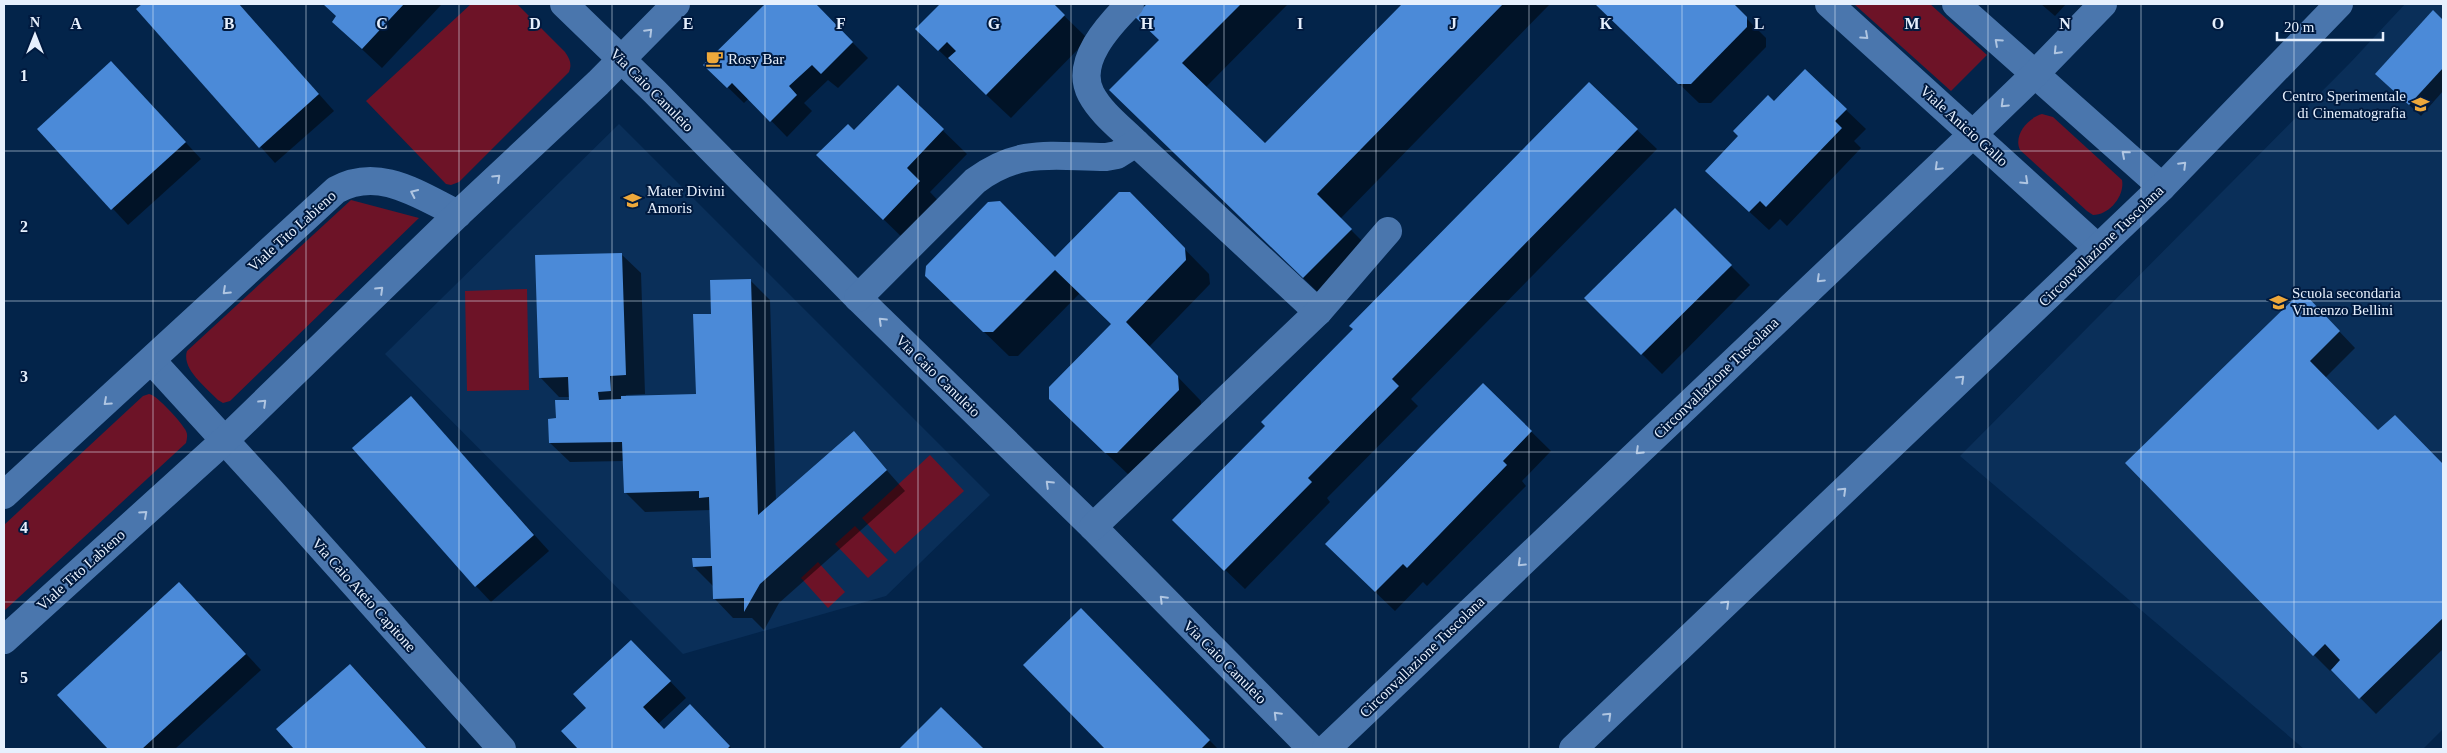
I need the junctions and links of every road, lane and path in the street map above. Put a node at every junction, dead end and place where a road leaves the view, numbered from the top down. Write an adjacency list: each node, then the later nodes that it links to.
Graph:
1 (564, 4): 8 (street, Via Caio Canuleio)
2 (676, 4): 8 (street, Viale Tito Labieno, one-way to 2)
3 (1130, 4): 11 (street)
4 (1829, 4): 10 (street, Viale Anicio Gallo, one-way to 10)
5 (1956, 4): 9 (street, one-way to 5)
6 (2103, 4): 9 (street, Circonvallazione Tuscolana, one-way to 9)
7 (2339, 4): 12 (street, Circonvallazione Tuscolana, one-way to 7)
8 (621, 59): 13 (street, Viale Tito Labieno, one-way to 8); 16 (street, Via Caio Canuleio)
9 (2034, 75): 10 (street, Circonvallazione Tuscolana, one-way to 10); 12 (street, one-way to 9)
10 (1973, 134): 15 (street, Viale Anicio Gallo, one-way to 15); 25 (street, Circonvallazione Tuscolana, one-way to 25)
11 (1136, 143): 16 (street); 17 (street)
12 (2162, 187): 15 (street, Circonvallazione Tuscolana)
13 (458, 214): 18 (street, Viale Tito Labieno, one-way to 18); 19 (street, Viale Tito Labieno, one-way to 13)
14 (1388, 231): 17 (street)
15 (2098, 248): 26 (street, Circonvallazione Tuscolana, one-way to 15)
16 (858, 298): 21 (street, Via Caio Canuleio, one-way to 16)
17 (1318, 312): 21 (street)
18 (152, 361): 19 (street); 20 (street, Viale Tito Labieno, one-way to 20)
19 (225, 440): 22 (street, Viale Tito Labieno, one-way to 19); 23 (street, Via Caio Ateio Capitone)
20 (4, 495)
21 (1092, 527): 24 (street, Via Caio Canuleio, one-way to 21)
22 (4, 640)
23 (502, 749)
24 (1312, 749)
25 (1326, 749)
26 (1573, 749)

